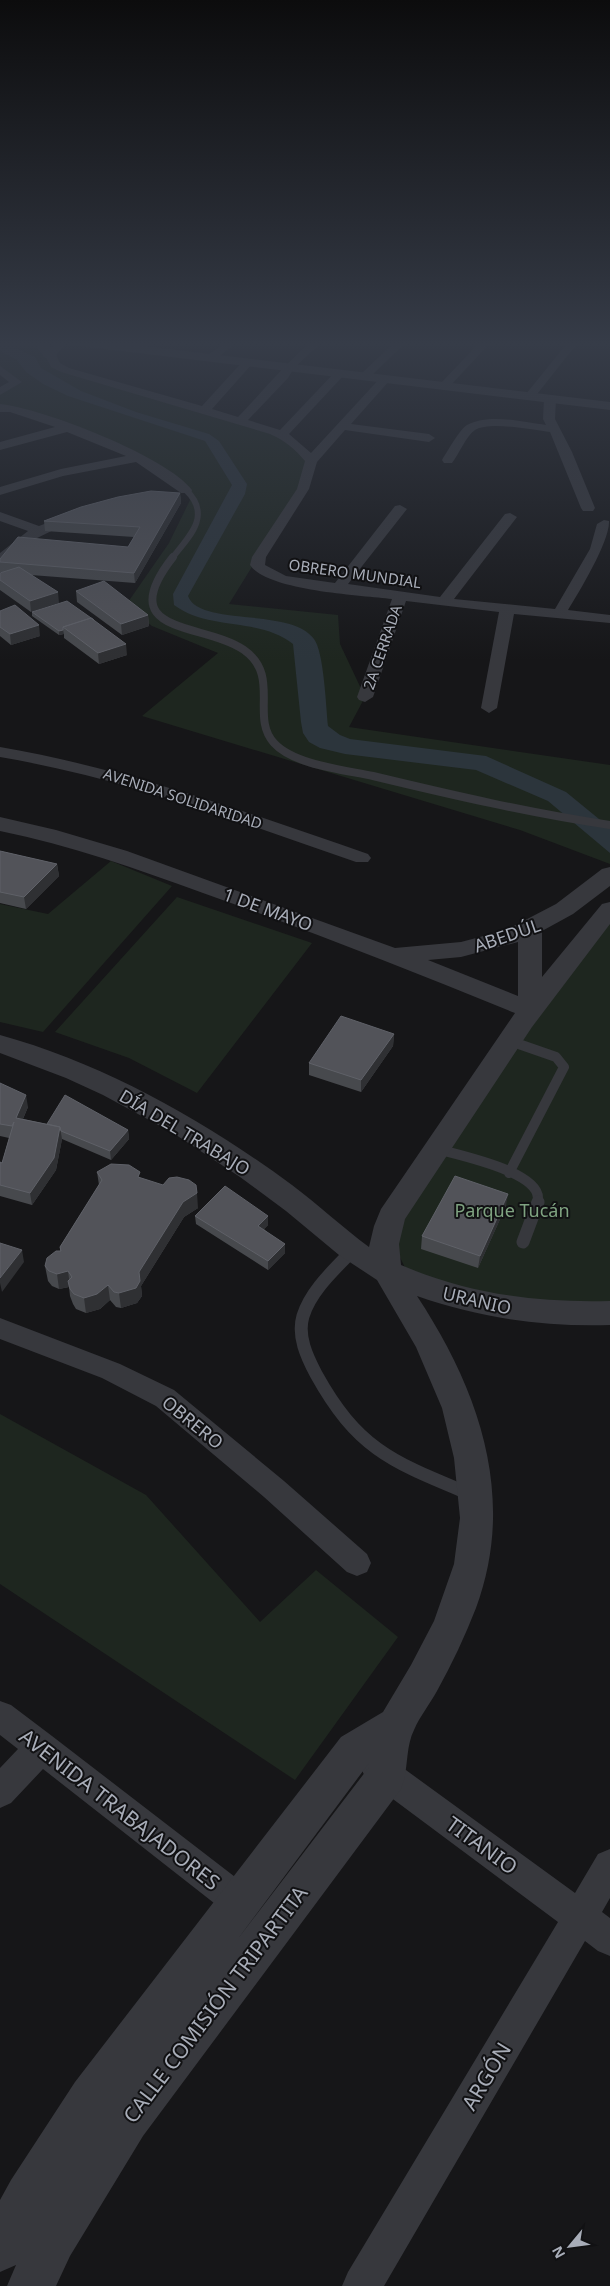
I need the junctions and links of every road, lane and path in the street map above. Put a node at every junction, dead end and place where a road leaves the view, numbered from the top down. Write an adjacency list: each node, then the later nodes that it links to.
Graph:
1 (117, 448): 6 (street)
2 (300, 448): 7 (street)
3 (322, 448): 7 (street)
4 (456, 448): 8 (street)
5 (564, 448): 12 (street)
6 (141, 457): 9 (street); 10 (street)
7 (311, 460): 20 (street, OBRERO MUNDIAL)
8 (448, 460)
9 (186, 490): 11 (street); 30 (lane)
10 (0, 491)
11 (167, 494)
12 (588, 508)
13 (400, 509): 20 (street)
14 (88, 512): 18 (street)
15 (1, 517): 18 (street)
16 (510, 517): 22 (street)
17 (604, 524): 24 (street)
18 (39, 536): 19 (street)
19 (0, 561)
20 (337, 589): 21 (street, OBRERO MUNDIAL)
21 (400, 597): 22 (street, OBRERO MUNDIAL); 26 (street, 2A CERRADA)
22 (444, 602): 23 (street, OBRERO MUNDIAL)
23 (507, 609): 24 (street, OBRERO MUNDIAL); 27 (street)
24 (560, 614): 25 (street, OBRERO MUNDIAL)
25 (610, 619)
26 (365, 698)
27 (489, 708)
28 (0, 752): 31 (street, AVENIDA SOLIDARIDAD)
29 (0, 824): 35 (street, 1 DE MAYO)
30 (610, 825)
31 (362, 858)
32 (610, 874): 34 (street, ABEDÚL)
33 (610, 908): 36 (street)
34 (530, 930): 35 (street, ABEDÚL); 36 (street)
35 (388, 952): 36 (street, 1 DE MAYO)
36 (530, 1010): 37 (street, CALLE COMISIÓN TRIPARTITA)
37 (510, 1041): 39 (street, CALLE COMISIÓN TRIPARTITA); 40 (lane)
38 (0, 1044): 42 (street, DÍA DEL TRABAJO)
39 (437, 1149): 40 (lane); 43 (street, CALLE COMISIÓN TRIPARTITA)
40 (509, 1173): 41 (lane)
41 (522, 1242)
42 (353, 1250): 43 (street, URANIO); 46 (lane)
43 (390, 1274): 44 (street, URANIO); 46 (street, CALLE COMISIÓN TRIPARTITA)
44 (610, 1314)
45 (0, 1328): 47 (street, OBRERO)
46 (476, 1496): 50 (street, CALLE COMISIÓN TRIPARTITA)
47 (357, 1563)
48 (0, 1716): 49 (street, AVENIDA TRABAJADORES)
49 (41, 1747): 51 (street); 53 (street, AVENIDA TRABAJADORES)
50 (371, 1763): 53 (street, CALLE COMISIÓN TRIPARTITA); 54 (street, TITANIO); 57 (street, CALLE COMISIÓN TRIPARTITA)
51 (0, 1792)
52 (610, 1866): 54 (street, ARGÓN)
53 (240, 1902): 56 (street, CALLE COMISIÓN TRIPARTITA)
54 (580, 1917): 55 (street, TITANIO); 58 (street, ARGÓN)
55 (610, 1940)
56 (0, 2248)
57 (31, 2286)
58 (362, 2286)

